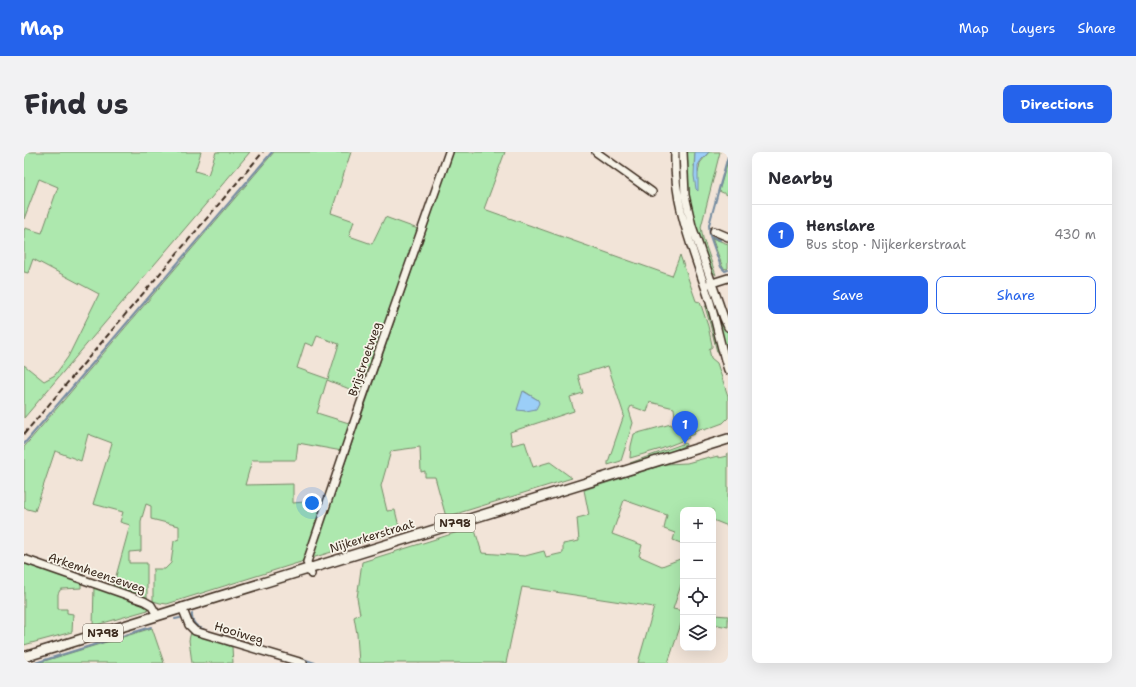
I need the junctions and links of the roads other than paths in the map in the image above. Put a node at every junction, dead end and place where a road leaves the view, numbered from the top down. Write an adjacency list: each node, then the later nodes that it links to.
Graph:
1 (449, 152): 15 (street, Brijstroetweg)
2 (596, 152): 5 (street)
3 (675, 152): 10 (street)
4 (683, 152): 9 (street)
5 (652, 192)
6 (714, 231): 7 (street)
7 (728, 237)
8 (728, 278): 9 (street)
9 (712, 283): 10 (street); 11 (street)
10 (704, 286): 12 (street)
11 (728, 327)
12 (728, 370)
13 (728, 439): 15 (main road, Nijkerkerstraat / N798)
14 (24, 559): 17 (street, Arkemheenseweg)
15 (310, 571): 16 (main road, Nijkerkerstraat / N798)
16 (182, 607): 17 (main road, Nijkerkerstraat / N798); 19 (street, Hooiweg)
17 (157, 615): 18 (main road, Nijkerkerstraat / N798)
18 (24, 657)
19 (303, 663)

